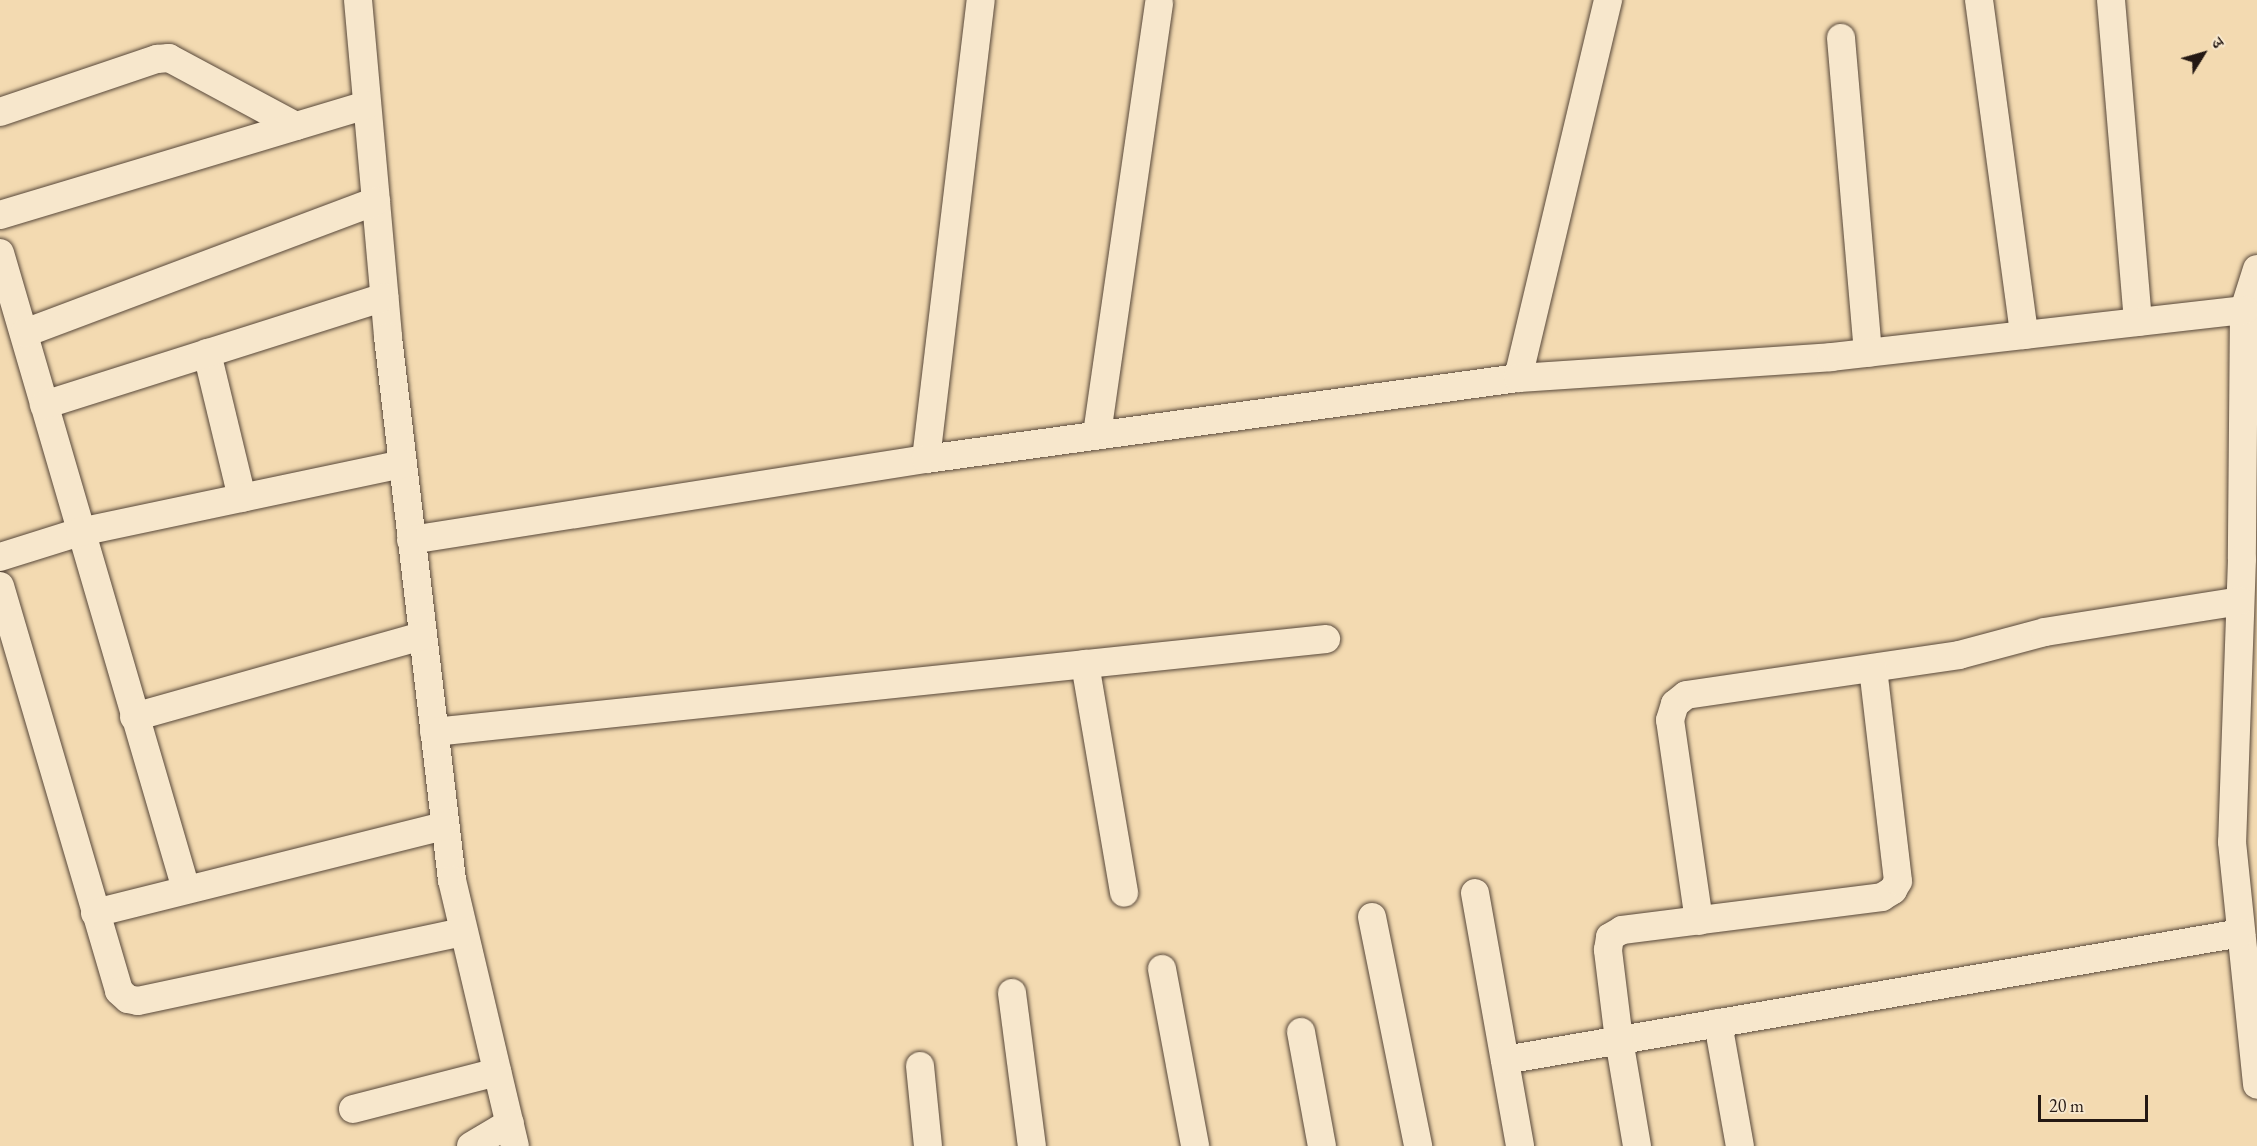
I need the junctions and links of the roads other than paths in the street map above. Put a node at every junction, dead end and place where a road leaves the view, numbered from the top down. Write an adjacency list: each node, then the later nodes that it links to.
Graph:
1 (358, 0): 8 (street)
2 (981, 0): 25 (street)
3 (1608, 0): 22 (street)
4 (1979, 0): 19 (street)
5 (2111, 0): 17 (street)
6 (1159, 3): 24 (street)
7 (1841, 38): 21 (street)
8 (367, 105): 10 (street); 11 (street)
9 (0, 112): 10 (street)
10 (296, 126): 12 (street)
11 (376, 201): 15 (street); 18 (street)
12 (0, 215)
13 (0, 253): 18 (street)
14 (2257, 269): 16 (street)
15 (384, 297): 20 (street); 26 (street)
16 (2244, 310): 17 (street); 31 (street)
17 (2138, 322): 19 (street)
18 (25, 333): 23 (street)
19 (2024, 335): 21 (street)
20 (207, 353): 23 (street); 27 (street)
21 (1868, 353): 22 (street)
22 (1518, 378): 24 (street)
23 (45, 405): 28 (street)
24 (1097, 434): 25 (street)
25 (926, 459): 29 (street)
26 (402, 464): 27 (street); 29 (street)
27 (242, 498): 28 (street)
28 (80, 532): 30 (street); 39 (street)
29 (411, 540): 34 (street)
30 (0, 557)
31 (2250, 559): 33 (street)
32 (0, 586): 45 (street)
33 (2240, 601): 37 (street); 38 (street)
34 (423, 636): 39 (street); 40 (street)
35 (1326, 639): 36 (street)
36 (1085, 664): 40 (street); 43 (street)
37 (1873, 669): 47 (street); 47 (street)
38 (2248, 673): 49 (street)
39 (134, 717): 42 (street)
40 (434, 732): 41 (street)
41 (445, 826): 42 (street); 48 (street)
42 (186, 889): 45 (street)
43 (1124, 893)
44 (1475, 893): 55 (street)
45 (95, 913): 48 (street)
46 (1372, 917): 66 (street)
47 (1699, 921): 54 (street)
48 (464, 932): 57 (street)
49 (2241, 933): 52 (street); 58 (street)
50 (1162, 969): 64 (street)
51 (1012, 993): 63 (street)
52 (1719, 1023): 54 (street); 69 (street)
53 (1301, 1032): 65 (street)
54 (1619, 1040): 55 (street); 68 (street)
55 (1505, 1060): 67 (street)
56 (920, 1066): 62 (street)
57 (497, 1071): 59 (street); 60 (street)
58 (2257, 1085)
59 (353, 1109)
60 (513, 1135): 61 (street)
61 (471, 1146)
62 (928, 1146)
63 (1032, 1146)
64 (1195, 1146)
65 (1322, 1146)
66 (1418, 1146)
67 (1520, 1146)
68 (1636, 1146)
69 (1740, 1146)

